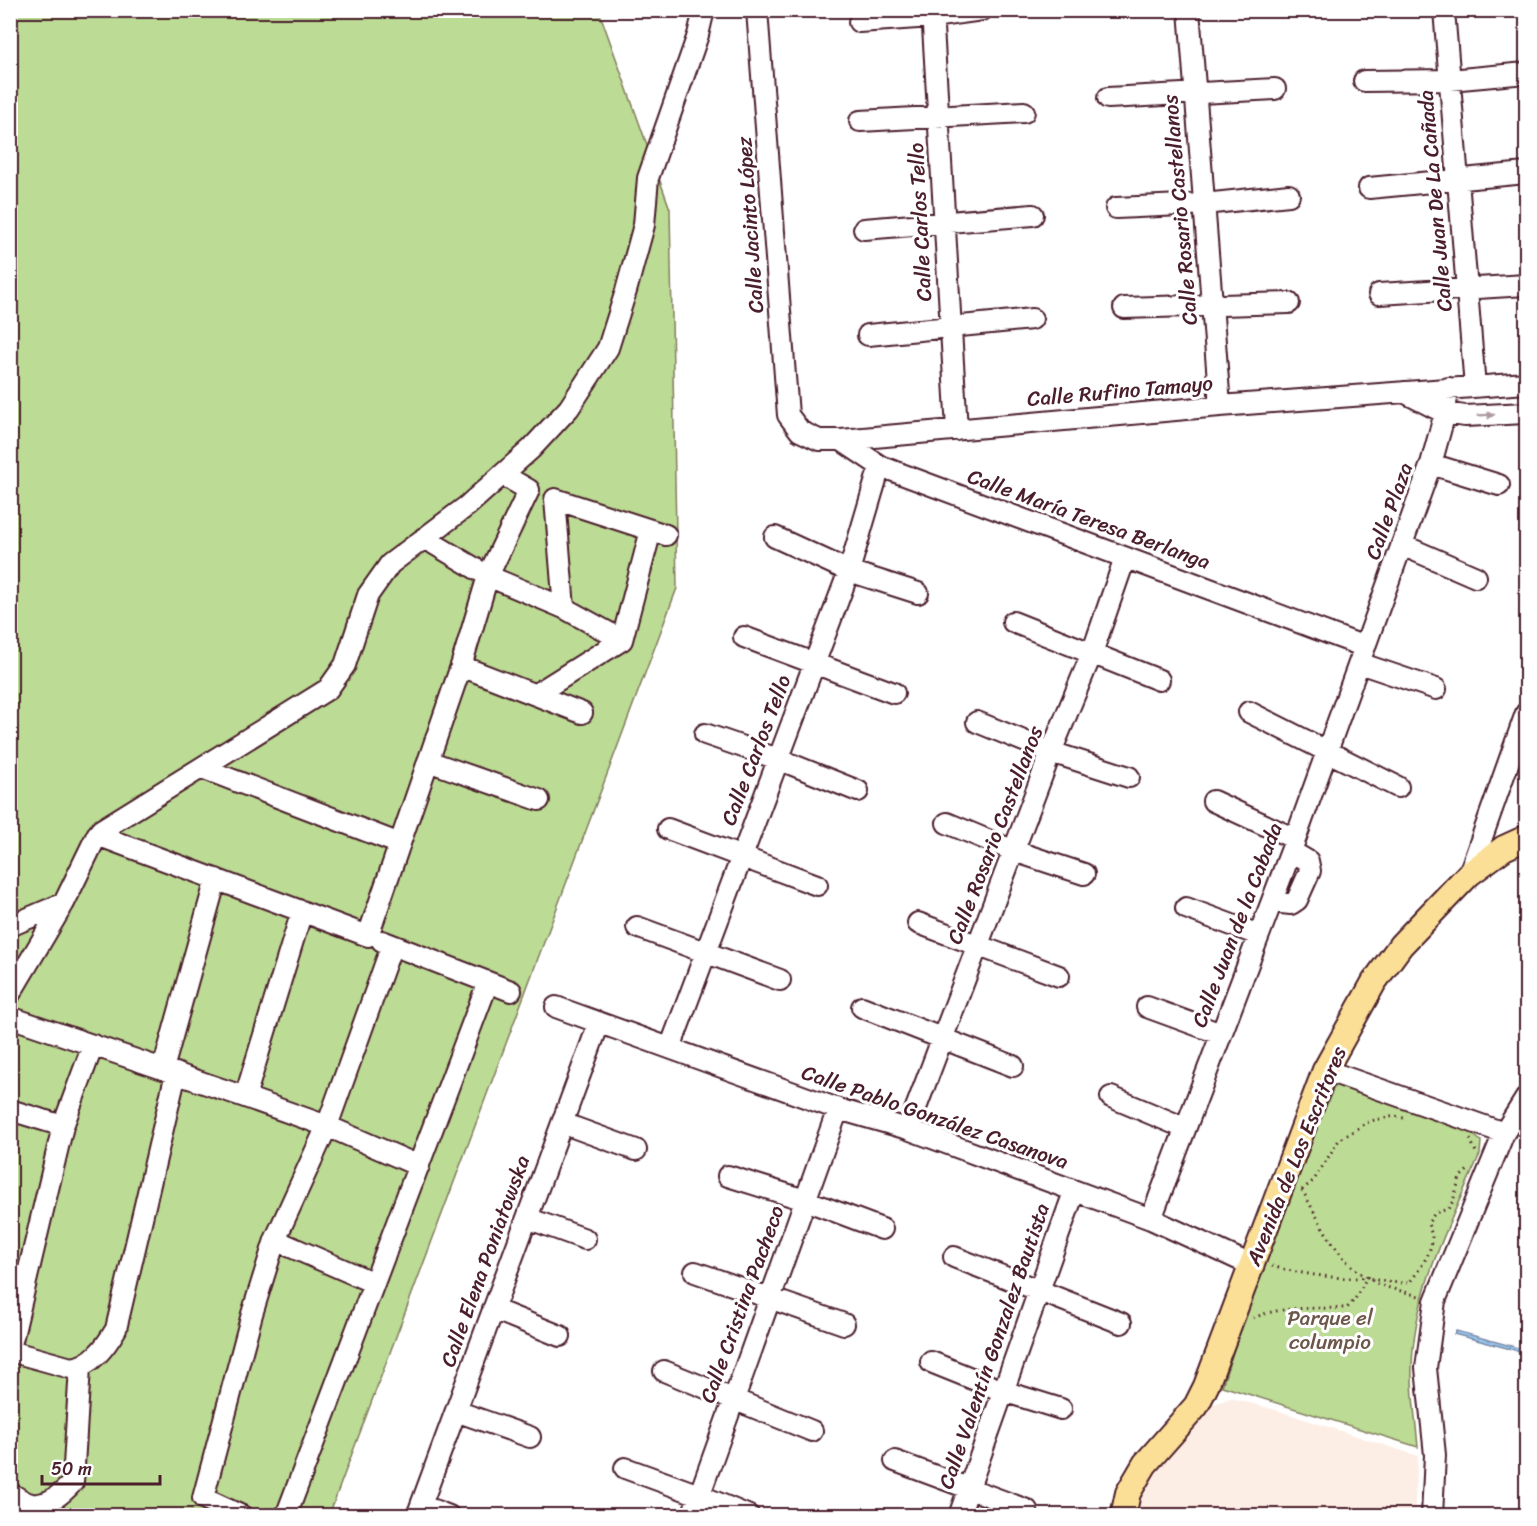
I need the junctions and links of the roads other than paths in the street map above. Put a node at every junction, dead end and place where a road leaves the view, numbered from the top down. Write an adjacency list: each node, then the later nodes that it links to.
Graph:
1 (704, 10): 47 (street)
2 (757, 10): 43 (street, Calle Jacinto López)
3 (982, 10): 6 (street)
4 (1189, 10): 12 (street, Calle Rosario Castellanos)
5 (1444, 10): 9 (street, Calle Juan De La Cañada)
6 (932, 14): 7 (street); 15 (street, Calle Carlos Tello)
7 (859, 22)
8 (1527, 73): 9 (street)
9 (1450, 80): 10 (street); 18 (street, Calle Juan De La Cañada)
10 (1364, 81)
11 (1275, 89): 12 (street)
12 (1195, 94): 13 (street); 21 (street, Calle Rosario Castellanos)
13 (1108, 98)
14 (1024, 112): 15 (street)
15 (938, 118): 16 (street); 24 (street, Calle Carlos Tello)
16 (860, 122)
17 (1527, 173): 18 (street)
18 (1458, 180): 19 (street); 27 (street, Calle Juan De La Cañada)
19 (1369, 188)
20 (1289, 195): 21 (street)
21 (1204, 204): 22 (street); 30 (street, Calle Rosario Castellanos)
22 (1116, 208)
23 (1033, 215): 24 (street)
24 (944, 222): 25 (street); 33 (street, Calle Carlos Tello)
25 (864, 229)
26 (1527, 285): 27 (street)
27 (1467, 289): 28 (street); 36 (street, Calle Juan De La Cañada)
28 (1379, 294)
29 (1289, 303): 30 (street)
30 (1212, 305): 31 (street); 39 (street, Calle Rosario Castellanos)
31 (1124, 308)
32 (1032, 319): 33 (street)
33 (951, 327): 34 (street); 42 (street, Calle Carlos Tello)
34 (868, 335)
35 (1527, 383): 36 (street, Calle Rufino Tamayo)
36 (1475, 387): 37 (street, Calle Rufino Tamayo)
37 (1448, 388): 38 (street, Calle Rufino Tamayo); 40 (street, Calle Plaza)
38 (1404, 392): 39 (street, Calle Rufino Tamayo); 40 (street)
39 (1220, 406): 42 (street, Calle Rufino Tamayo)
40 (1445, 413): 41 (street, one-way to 41); 45 (street, Calle Plaza)
41 (1527, 413)
42 (957, 430): 44 (street, Calle Rufino Tamayo)
43 (800, 431): 44 (street, Calle María Teresa Berlanga)
44 (841, 440): 46 (street, Calle María Teresa Berlanga)
45 (1431, 464): 48 (street); 53 (street, Calle Plaza)
46 (880, 466): 54 (street, Calle María Teresa Berlanga); 55 (street, Calle Carlos Tello)
47 (502, 474): 49 (street); 52 (street)
48 (1499, 485)
49 (529, 490): 50 (street); 56 (street)
50 (555, 499): 59 (street); 62 (street)
51 (775, 537): 55 (street)
52 (424, 538): 56 (street); 80 (street)
53 (1402, 545): 57 (street); 64 (street, Calle Plaza)
54 (1125, 558): 63 (street, Calle Rosario Castellanos); 64 (street, Calle María Teresa Berlanga)
55 (849, 571): 58 (street); 65 (street, Calle Carlos Tello)
56 (489, 576): 59 (street); 66 (street)
57 (1476, 577)
58 (918, 593)
59 (564, 609): 62 (street)
60 (1013, 622): 63 (street)
61 (744, 637): 65 (street)
62 (621, 640): 70 (street)
63 (1092, 653): 67 (street); 76 (street, Calle Rosario Castellanos)
64 (1362, 655): 68 (street, Calle María Teresa Berlanga); 77 (street, Calle Juan de la Cabada)
65 (814, 665): 69 (street); 78 (street, Calle Carlos Tello)
66 (461, 666): 70 (street); 79 (street)
67 (1159, 680)
68 (1436, 689)
69 (894, 693)
70 (536, 694): 72 (street)
71 (1249, 712): 77 (street)
72 (582, 713)
73 (1527, 713): 95 (street)
74 (977, 722): 76 (street)
75 (705, 734): 78 (street)
76 (1051, 752): 81 (street); 92 (street, Calle Rosario Castellanos)
77 (1327, 752): 82 (street); 91 (street, Calle Juan de la Cabada)
78 (778, 759): 83 (street); 93 (street, Calle Carlos Tello)
79 (428, 761): 84 (street); 90 (street)
80 (202, 768): 88 (street); 90 (street)
81 (1129, 777)
82 (1398, 787)
83 (858, 791)
84 (538, 800)
85 (1213, 801): 91 (street)
86 (947, 823): 92 (street)
87 (668, 829): 93 (street)
88 (97, 835): 96 (street); 98 (street)
89 (1527, 838): 95 (main road, Avenida de Los Escritores)
90 (400, 844): 105 (street)
91 (1293, 845): 104 (street, Calle Juan de la Cabada)
92 (1014, 851): 94 (street); 107 (street, Calle Rosario Castellanos)
93 (741, 856): 97 (street); 108 (street, Calle Carlos Tello)
94 (1084, 874)
95 (1469, 874): 124 (main road, Avenida de Los Escritores)
96 (216, 879): 100 (street); 125 (street)
97 (817, 885)
98 (64, 903): 102 (street); 113 (street)
99 (1186, 908): 104 (street)
100 (302, 911): 105 (street); 127 (street)
101 (918, 923): 107 (street)
102 (10, 926)
103 (637, 927): 108 (street)
104 (1259, 935): 119 (street, Calle Juan de la Cabada)
105 (369, 936): 106 (street)
106 (392, 945): 111 (street); 133 (street)
107 (978, 946): 109 (street); 120 (street, Calle Rosario Castellanos)
108 (705, 951): 110 (street); 122 (street, Calle Carlos Tello)
109 (1059, 976)
110 (780, 980)
111 (489, 982): 112 (street); 138 (street)
112 (511, 991)
113 (10, 994)
114 (1147, 1006): 119 (street)
115 (556, 1007): 118 (street, Calle Pablo González Casanova)
116 (862, 1007): 120 (street)
117 (10, 1017): 121 (street)
118 (599, 1023): 122 (street, Calle Pablo González Casanova); 131 (street, Calle Elena Poniatowska)
119 (1221, 1034): 134 (street, Calle Juan de la Cabada)
120 (943, 1039): 123 (street); 135 (street, Calle Rosario Castellanos)
121 (93, 1045): 125 (street); 132 (street)
122 (670, 1048): 129 (street, Calle Pablo González Casanova)
123 (1013, 1066)
124 (1325, 1070): 136 (street); 148 (main road, Avenida de Los Escritores)
125 (169, 1071): 127 (street); 159 (street)
126 (1111, 1096): 134 (street)
127 (245, 1097): 133 (street)
128 (1527, 1098): 136 (street)
129 (838, 1109): 135 (street, Calle Pablo González Casanova); 141 (street, Calle Cristina Pacheco)
130 (10, 1110): 132 (street)
131 (562, 1123): 137 (street); 142 (street, Calle Elena Poniatowska)
132 (63, 1126): 157 (street)
133 (327, 1126): 138 (street); 146 (street)
134 (1185, 1128): 143 (street, Calle Juan de la Cabada)
135 (908, 1129): 140 (street, Calle Pablo González Casanova)
136 (1504, 1133): 182 (street)
137 (636, 1150)
138 (419, 1166): 150 (street)
139 (728, 1176): 141 (street)
140 (1074, 1192): 143 (street, Calle Pablo González Casanova); 151 (street, Calle Valentín Gonzalez Bautista)
141 (805, 1200): 144 (street); 152 (street, Calle Cristina Pacheco)
142 (526, 1218): 145 (street); 153 (street, Calle Elena Poniatowska)
143 (1151, 1219): 148 (street, Calle Pablo González Casanova)
144 (882, 1229)
145 (585, 1239)
146 (275, 1240): 150 (street); 172 (street)
147 (954, 1257): 151 (street)
148 (1252, 1263): 181 (main road, Avenida de Los Escritores)
149 (695, 1272): 152 (street)
150 (374, 1283): 176 (street)
151 (1039, 1291): 154 (street); 161 (street, Calle Valentín Gonzalez Bautista)
152 (769, 1299): 155 (street); 162 (street, Calle Cristina Pacheco)
153 (493, 1309): 156 (street); 164 (street, Calle Elena Poniatowska)
154 (1121, 1323)
155 (844, 1324)
156 (560, 1336)
157 (10, 1350): 159 (street)
158 (931, 1362): 161 (street)
159 (80, 1367): 170 (street)
160 (664, 1371): 162 (street)
161 (1004, 1391): 163 (street); 169 (street, Calle Valentín Gonzalez Bautista)
162 (733, 1400): 165 (street); 171 (street, Calle Cristina Pacheco)
163 (1061, 1409)
164 (456, 1411): 166 (street); 173 (street, Calle Elena Poniatowska)
165 (812, 1431)
166 (530, 1437)
167 (895, 1461): 169 (street)
168 (625, 1468): 171 (street)
169 (969, 1490): 174 (street); 180 (street, Calle Valentín Gonzalez Bautista)
170 (10, 1493)
171 (699, 1495): 178 (street, Calle Cristina Pacheco); 179 (street)
172 (200, 1507): 175 (street)
173 (419, 1510): 177 (street)
174 (1026, 1510)
175 (242, 1515)
176 (285, 1515)
177 (449, 1515)
178 (692, 1515)
179 (749, 1515)
180 (959, 1515)
181 (1123, 1515)
182 (1432, 1515)

